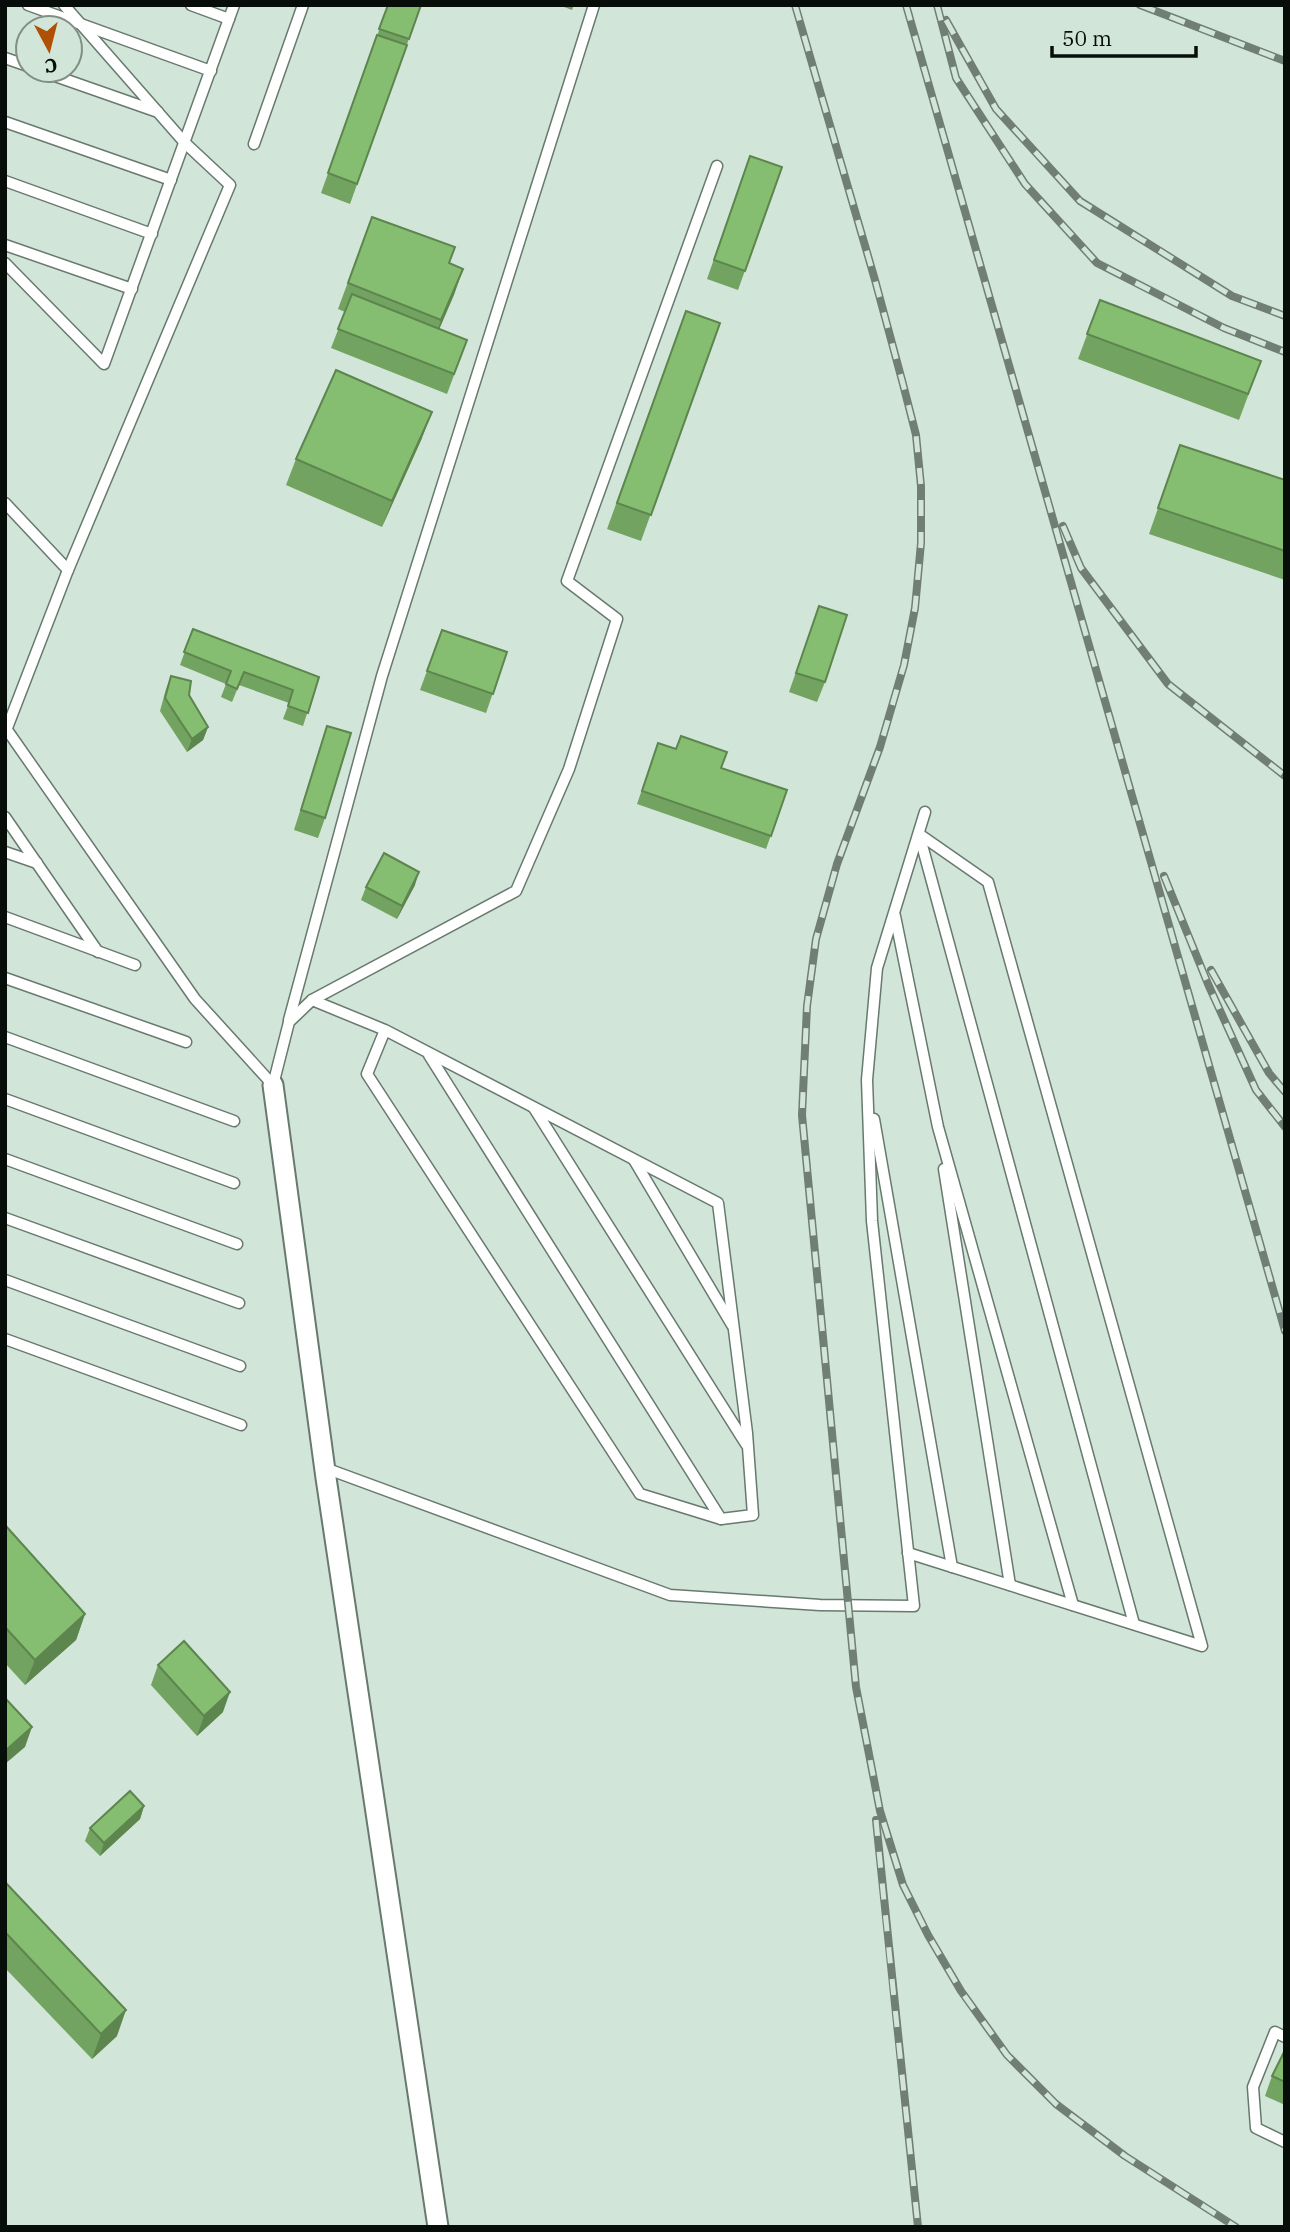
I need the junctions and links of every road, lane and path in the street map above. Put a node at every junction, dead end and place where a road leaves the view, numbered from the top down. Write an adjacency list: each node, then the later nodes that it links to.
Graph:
1 (29, 5): 6 (lane)
2 (191, 5): 7 (lane)
3 (234, 5): 7 (lane)
4 (303, 5): 15 (lane)
5 (594, 5): 37 (lane)
6 (53, 14)
7 (229, 19): 10 (lane)
8 (84, 25): 10 (lane)
9 (84, 29): 12 (lane)
10 (211, 71): 14 (lane)
11 (77, 84): 12 (lane)
12 (158, 113): 14 (lane)
13 (5, 121): 17 (lane)
14 (185, 143): 17 (lane); 24 (lane)
15 (254, 144)
16 (717, 166): 36 (lane)
17 (171, 180): 19 (lane)
18 (5, 181): 19 (lane)
19 (152, 234): 22 (lane)
20 (5, 245): 22 (lane)
21 (5, 263): 22 (lane)
22 (132, 289)
23 (5, 503): 24 (lane)
24 (68, 570): 25 (lane)
25 (6, 727): 43 (lane)
26 (925, 812): 28 (lane)
27 (5, 817): 30 (lane)
28 (919, 834): 31 (lane); 66 (lane); 66 (lane)
29 (5, 852): 30 (lane)
30 (37, 863): 33 (lane)
31 (895, 912): 42 (lane); 47 (lane)
32 (5, 917): 33 (lane)
33 (98, 951): 34 (lane)
34 (135, 965)
35 (5, 978): 40 (lane)
36 (312, 1000): 37 (lane); 38 (lane)
37 (289, 1023): 43 (lane)
38 (385, 1030): 41 (lane); 61 (lane)
39 (5, 1037): 46 (lane)
40 (186, 1042)
41 (428, 1053): 45 (lane); 61 (lane)
42 (867, 1080): 62 (lane); 63 (lane)
43 (273, 1085): 60 (street)
44 (5, 1099): 50 (lane)
45 (534, 1108): 49 (lane); 59 (lane)
46 (234, 1121)
47 (938, 1127): 64 (lane); 65 (lane)
48 (5, 1159): 52 (lane)
49 (634, 1159): 55 (lane); 55 (lane)
50 (234, 1183)
51 (5, 1218): 54 (lane)
52 (237, 1244)
53 (5, 1280): 57 (lane)
54 (239, 1303)
55 (734, 1328): 59 (lane)
56 (5, 1339): 58 (lane)
57 (240, 1366)
58 (241, 1425)
59 (748, 1448): 61 (lane)
60 (324, 1468): 62 (lane); 69 (street)
61 (721, 1519)
62 (908, 1553): 63 (lane)
63 (951, 1567): 64 (lane)
64 (1010, 1585): 65 (lane)
65 (1073, 1605): 66 (lane)
66 (1134, 1624)
67 (1285, 2037): 68 (lane)
68 (1285, 2142)
69 (438, 2227)

